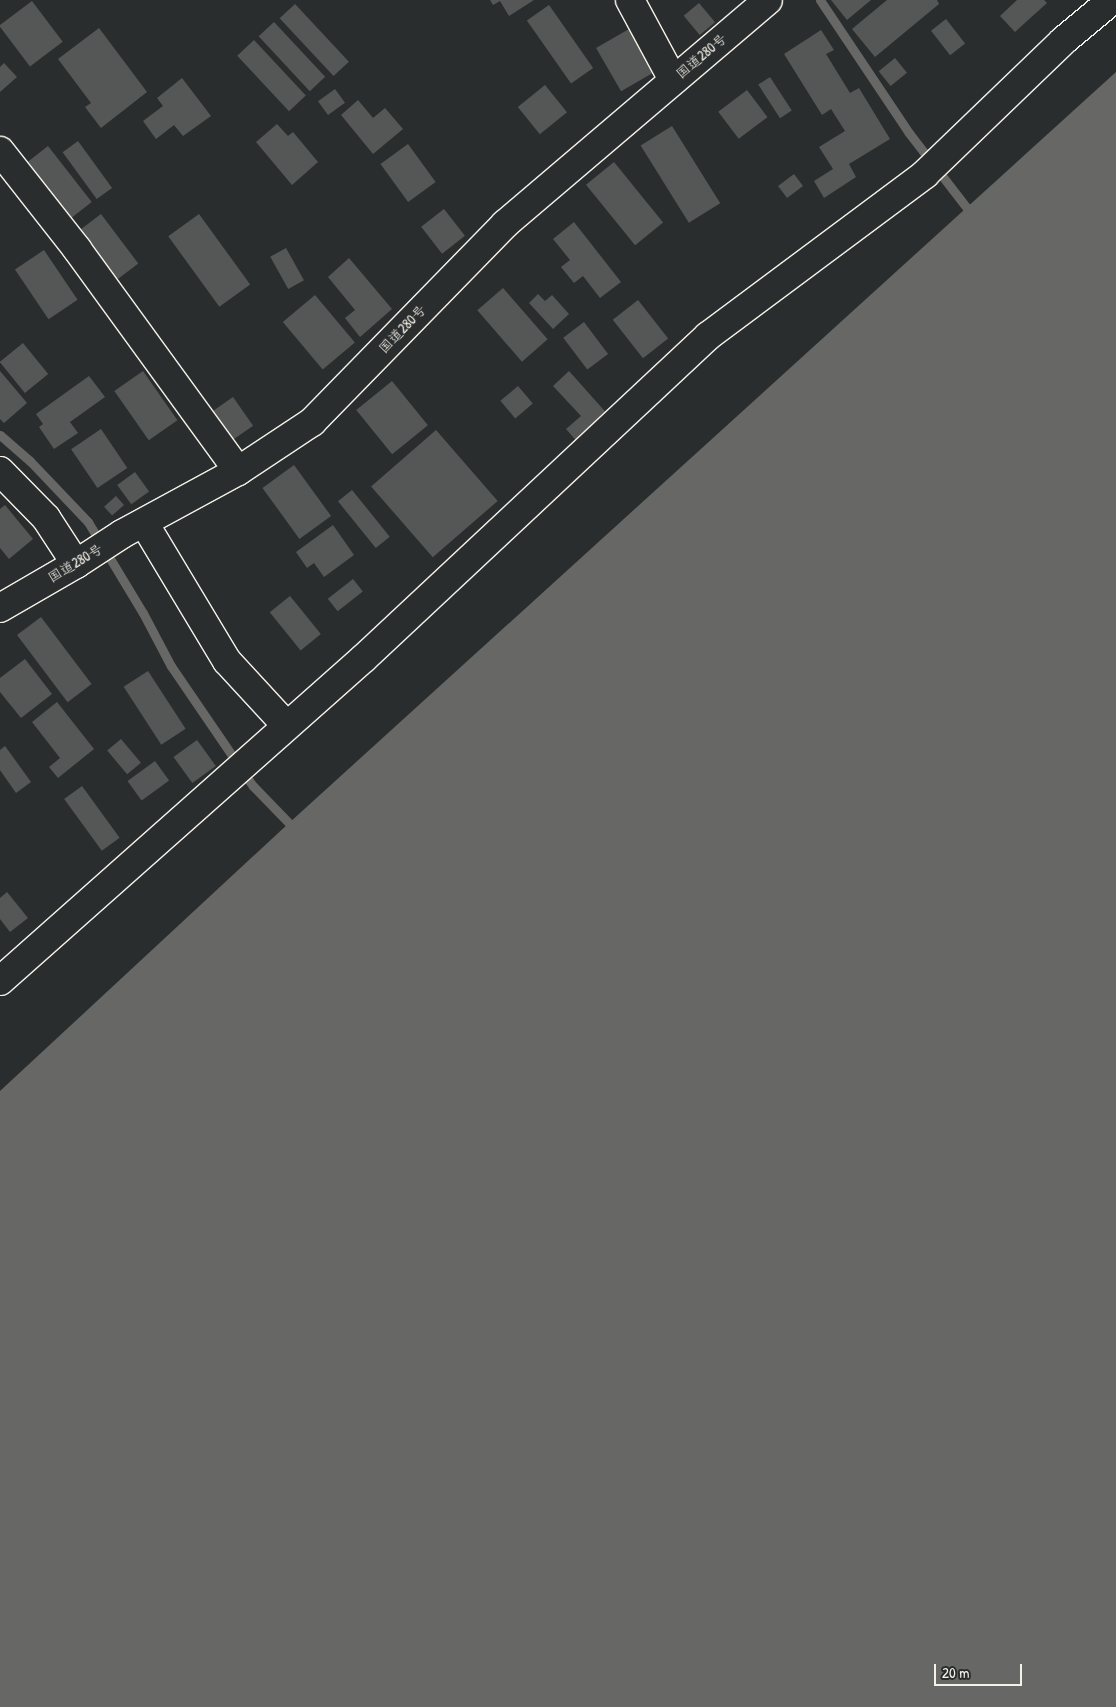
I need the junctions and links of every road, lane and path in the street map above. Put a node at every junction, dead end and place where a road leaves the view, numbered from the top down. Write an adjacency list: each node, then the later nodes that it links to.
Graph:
1 (630, 0): 4 (main road)
2 (768, 0): 4 (main road, 国道280号)
3 (1112, 0): 11 (main road)
4 (673, 80): 7 (main road, 国道280号)
5 (0, 151): 7 (main road)
6 (0, 471): 9 (main road)
7 (238, 471): 8 (main road, 国道280号)
8 (133, 528): 9 (main road, 国道280号); 11 (main road)
9 (80, 561): 10 (main road, 国道280号)
10 (3, 601)
11 (287, 726): 12 (main road)
12 (0, 981)

